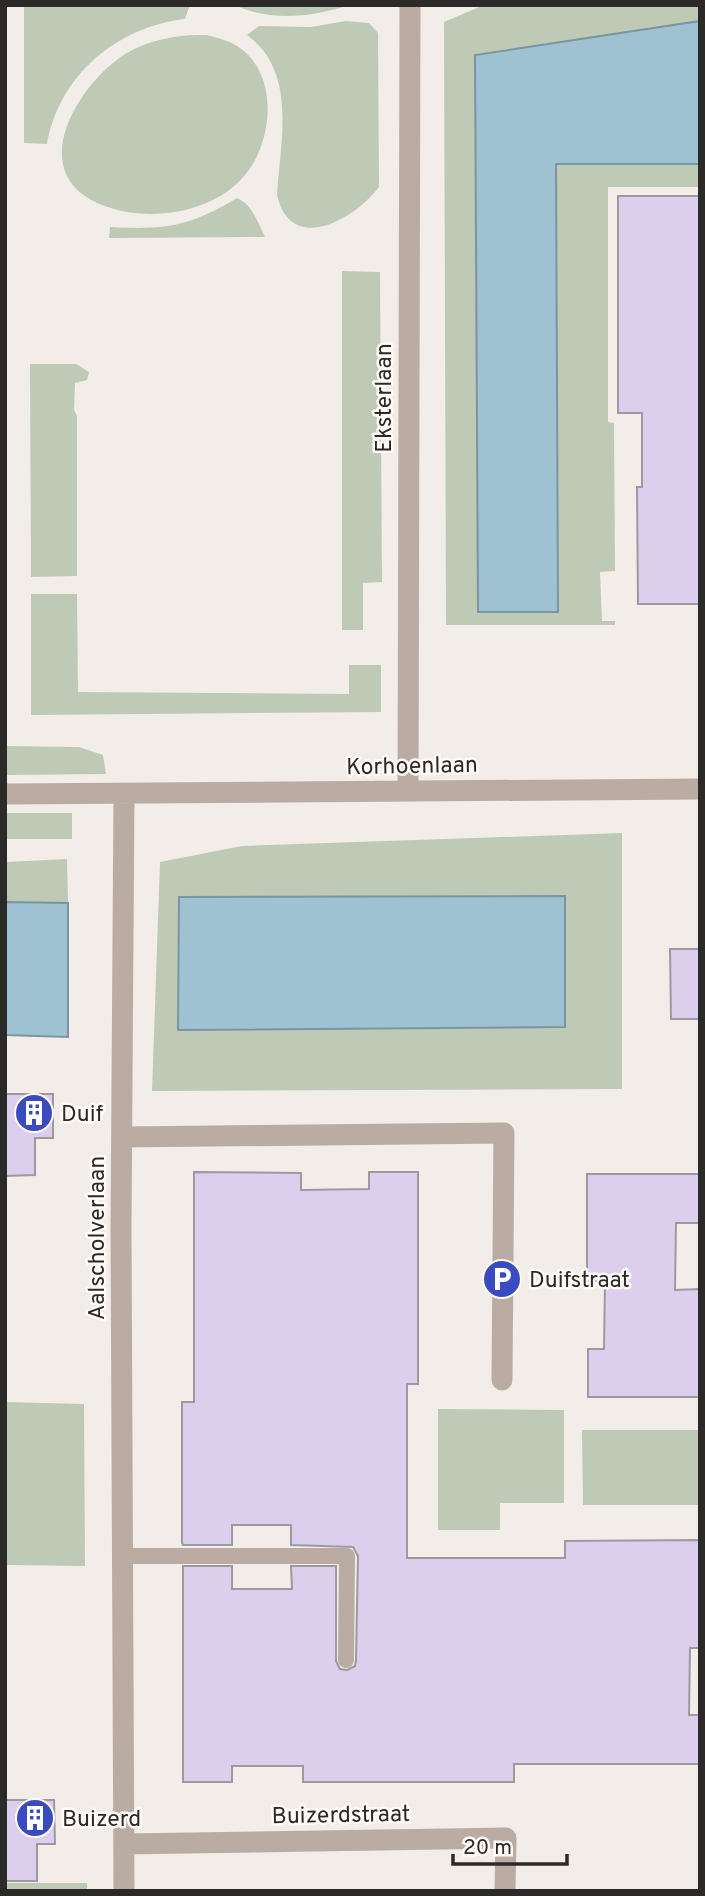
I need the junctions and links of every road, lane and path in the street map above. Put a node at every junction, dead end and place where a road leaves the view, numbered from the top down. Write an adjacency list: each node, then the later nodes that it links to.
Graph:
1 (410, 5): 3 (street, Eksterlaan)
2 (700, 789): 3 (street, Korhoenlaan)
3 (408, 791): 5 (street, Korhoenlaan)
4 (5, 794): 5 (street, Korhoenlaan)
5 (124, 794): 6 (street, Aalscholverlaan)
6 (122, 1137): 7 (street); 8 (street, Aalscholverlaan)
7 (502, 1380)
8 (124, 1556): 9 (lane); 10 (street, Aalscholverlaan)
9 (346, 1660)
10 (124, 1844): 11 (street, Aalscholverlaan); 12 (street, Buizerdstraat)
11 (124, 1891)
12 (505, 1891)

